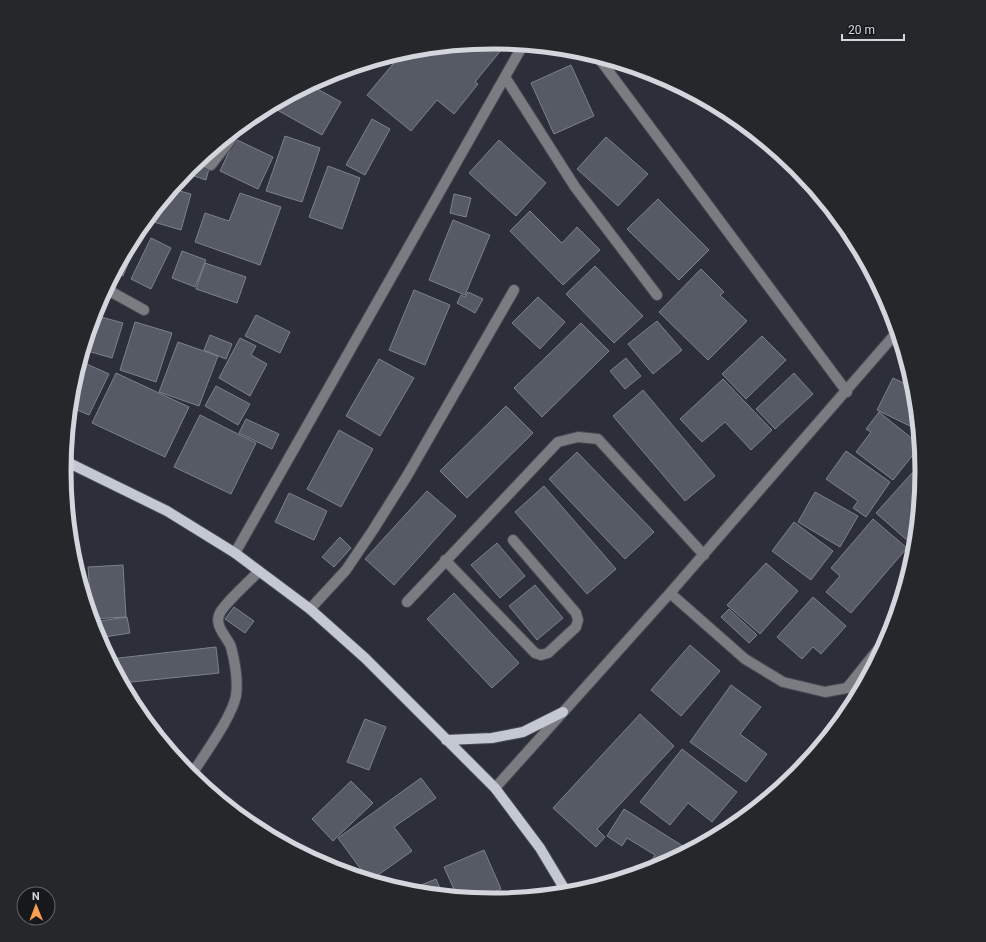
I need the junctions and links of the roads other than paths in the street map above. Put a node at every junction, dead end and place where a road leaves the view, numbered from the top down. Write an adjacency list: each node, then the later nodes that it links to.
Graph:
1 (520, 50): 3 (street)
2 (603, 63): 11 (street)
3 (505, 77): 8 (street); 14 (street)
4 (229, 142): 5 (street)
5 (206, 162)
6 (514, 290): 20 (street)
7 (111, 292): 9 (street)
8 (657, 295)
9 (144, 310)
10 (893, 336): 11 (street)
11 (847, 392): 15 (street)
12 (71, 466): 14 (main road)
13 (513, 540): 16 (street)
14 (235, 553): 17 (main road)
15 (704, 555): 16 (street); 18 (street)
16 (445, 560): 19 (street)
17 (260, 571): 20 (main road); 24 (street)
18 (670, 593): 21 (street); 22 (street)
19 (407, 602)
20 (310, 609): 23 (main road)
21 (871, 658)
22 (563, 712): 23 (main road); 25 (street)
23 (446, 740): 25 (main road)
24 (195, 769)
25 (495, 788): 26 (main road)
26 (563, 887)

